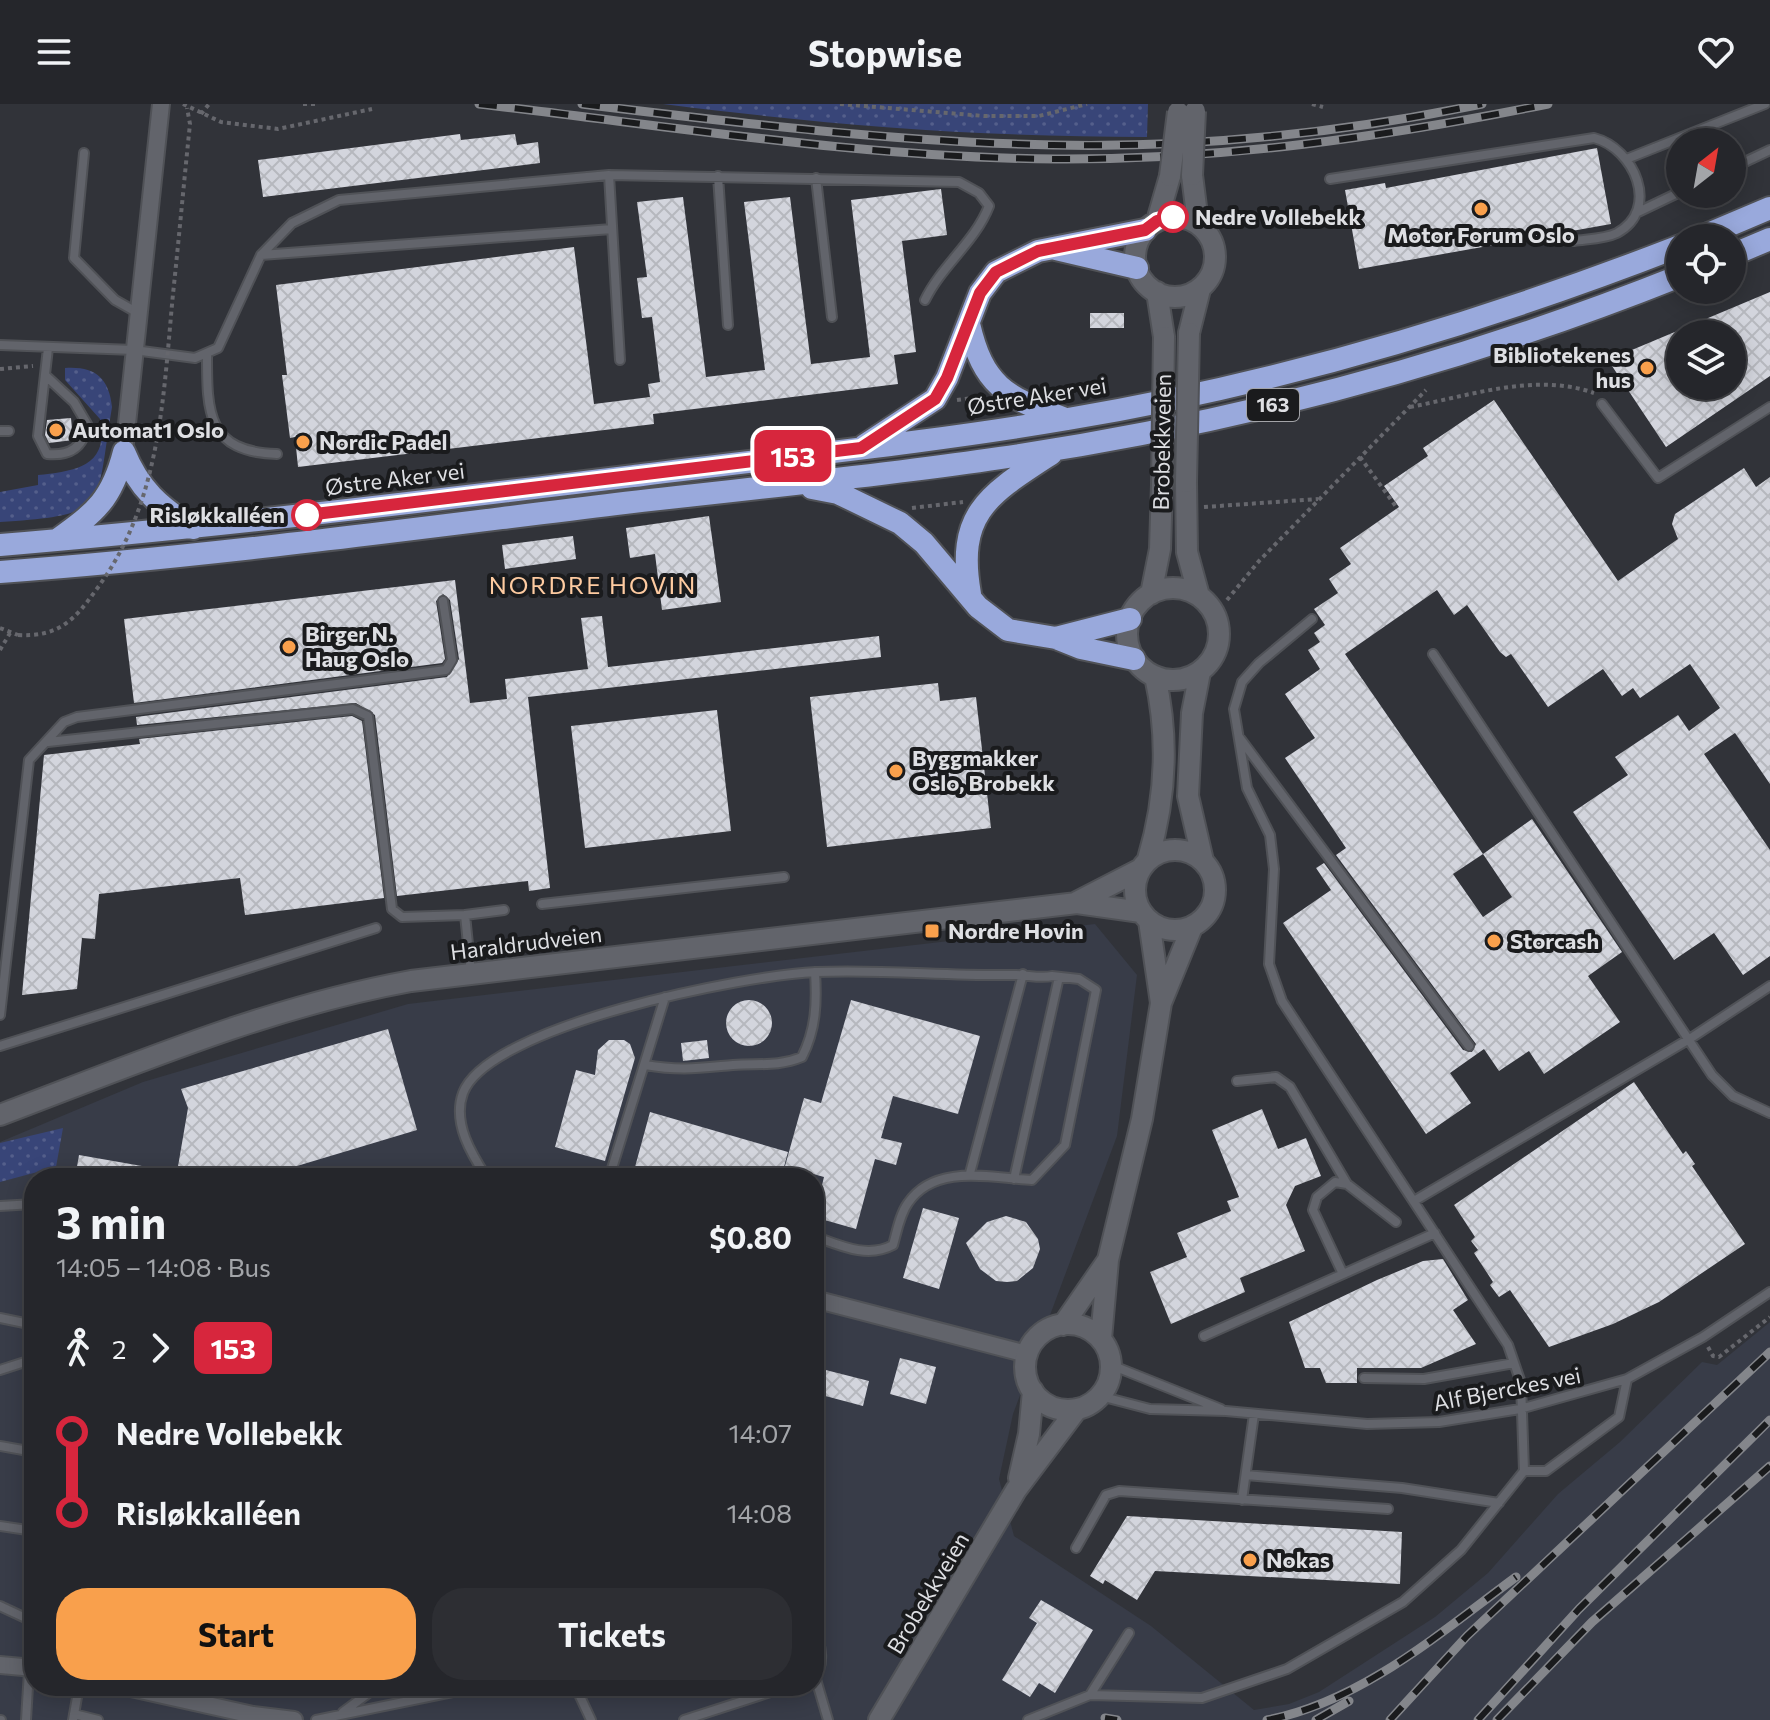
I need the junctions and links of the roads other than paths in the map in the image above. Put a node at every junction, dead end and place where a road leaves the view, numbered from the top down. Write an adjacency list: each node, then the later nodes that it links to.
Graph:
1 (161, 104): 30 (street)
2 (1765, 104): 6 (lane)
3 (1187, 108): 15 (street, bridge); 17 (street, bridge)
4 (1770, 150): 7 (lane)
5 (84, 153): 30 (lane)
6 (1629, 158): 11 (lane); 14 (lane)
7 (1746, 161)
8 (609, 175): 9 (lane); 18 (lane); 24 (lane)
9 (718, 176): 10 (lane); 33 (lane)
10 (816, 178): 29 (lane); 31 (lane)
11 (1330, 179)
12 (1666, 199): 14 (lane)
13 (1770, 208): 16 (highway)
14 (1636, 213): 20 (lane)
15 (1198, 223): 17 (street); 27 (street)
16 (1732, 224)
17 (1151, 226): 21 (highway); 25 (street)
18 (612, 229): 24 (lane); 38 (lane)
19 (1770, 239): 22 (highway)
20 (1574, 241)
21 (1056, 249): 25 (highway); 32 (highway)
22 (1746, 249)
23 (1666, 251): 42 (highway, Østre Aker vei / 163)
24 (261, 255): 37 (lane)
25 (1137, 268): 28 (street)
26 (1666, 281): 44 (highway, 163)
27 (1200, 289): 28 (street); 54 (street, Brobekkveien, bridge)
28 (1157, 292): 53 (street, Brobekkveien, bridge)
29 (925, 300)
30 (138, 313): 36 (street)
31 (832, 317)
32 (969, 324): 42 (highway); 43 (highway)
33 (728, 325)
34 (0, 345): 35 (lane)
35 (48, 348): 36 (lane); 39 (lane)
36 (134, 350): 37 (lane); 45 (street)
37 (207, 353): 46 (lane)
38 (620, 360)
39 (46, 376): 39 (lane)
40 (1602, 404): 41 (lane)
41 (1770, 407)
42 (1068, 419): 43 (highway, Østre Aker vei / 163)
43 (861, 448): 48 (highway, Østre Aker vei / 163)
44 (1061, 448): 47 (highway, 163); 52 (highway)
45 (124, 452): 48 (highway); 49 (highway)
46 (277, 454)
47 (791, 483): 51 (highway, 163); 52 (highway)
48 (193, 528): 49 (highway, Østre Aker vei / 163)
49 (56, 541): 50 (highway, Østre Aker vei / 163)
50 (0, 545)
51 (0, 572)
52 (970, 594): 58 (highway)
53 (1151, 594): 54 (street); 56 (street)
54 (1199, 596): 61 (street)
55 (443, 601): 64 (lane)
56 (1130, 619): 58 (highway); 60 (street)
57 (1312, 619): 63 (lane)
58 (1056, 638): 60 (highway)
59 (1433, 654): 83 (lane)
60 (1134, 659): 62 (street)
61 (1200, 672): 62 (street); 65 (street)
62 (1155, 676): 66 (street)
63 (1239, 736): 85 (lane); 95 (lane)
64 (47, 742): 71 (lane); 82 (lane)
65 (1203, 861): 66 (street); 73 (street)
66 (1144, 864): 68 (street, Haraldrudveien); 72 (street)
67 (784, 877): 69 (lane)
68 (1077, 903): 72 (street, Haraldrudveien); 76 (street, Haraldrudveien)
69 (542, 904)
70 (504, 910): 71 (lane)
71 (465, 915): 76 (lane)
72 (1145, 916): 73 (street); 81 (street)
73 (1192, 927): 81 (street)
74 (376, 928): 84 (lane)
75 (815, 972): 77 (lane); 80 (lane); 86 (lane)
76 (471, 973): 88 (street, Haraldrudveien)
77 (1023, 974): 78 (lane); 92 (lane)
78 (1059, 977): 93 (lane); 93 (lane)
79 (1770, 986): 83 (lane)
80 (665, 997): 86 (lane); 90 (lane)
81 (1161, 1003): 101 (street)
82 (0, 1015)
83 (1691, 1038): 89 (lane); 95 (lane)
84 (0, 1046)
85 (1469, 1046)
86 (645, 1065): 91 (lane)
87 (1237, 1081): 94 (lane)
88 (1, 1111)
89 (1769, 1111)
90 (481, 1168)
91 (612, 1168)
92 (970, 1173): 93 (lane); 100 (lane)
93 (1014, 1179)
94 (1347, 1184): 98 (lane); 102 (lane)
95 (1414, 1201): 99 (lane)
96 (24, 1205): 97 (lane)
97 (0, 1206)
98 (1396, 1222)
99 (1435, 1233): 102 (lane); 112 (lane)
100 (824, 1240)
101 (1108, 1260): 107 (street); 109 (street)
102 (1343, 1274): 108 (lane)
103 (1770, 1292): 116 (lane, Alf Bjerckes vei)
104 (824, 1300): 110 (street)
105 (0, 1318): 106 (lane)
106 (24, 1323)
107 (1063, 1325): 109 (street); 110 (street)
108 (1204, 1336)
109 (1101, 1339): 113 (street)
110 (1027, 1354): 117 (street)
111 (24, 1362): 114 (lane)
112 (1514, 1363): 115 (lane); 120 (lane)
113 (1111, 1365): 118 (street); 121 (lane, Alf Bjerckes vei)
114 (0, 1370)
115 (1364, 1378)
116 (1627, 1379): 120 (lane, Alf Bjerckes vei); 125 (lane)
117 (1033, 1391): 119 (street); 127 (street, Brobekkveien)
118 (1100, 1396): 119 (street); 121 (lane, Alf Bjerckes vei)
119 (1077, 1409): 127 (street, Brobekkveien)
120 (1520, 1409): 122 (lane, Alf Bjerckes vei); 125 (lane)
121 (1226, 1411): 122 (lane, Alf Bjerckes vei)
122 (1254, 1414): 126 (lane)
123 (0, 1446): 124 (lane)
124 (24, 1450)
125 (1524, 1471): 129 (lane)
126 (1246, 1475): 128 (lane); 129 (lane)
127 (1016, 1490): 157 (street, Brobekkveien)
128 (1242, 1500): 130 (lane); 133 (lane)
129 (1499, 1503): 139 (lane)
130 (1388, 1509)
131 (0, 1526): 132 (lane)
132 (24, 1530)
133 (1076, 1548)
134 (0, 1606): 135 (lane)
135 (24, 1614)
136 (1129, 1633): 139 (lane)
137 (0, 1665): 138 (street)
138 (24, 1667)
139 (1090, 1695): 158 (lane)
140 (29, 1696): 150 (lane)
141 (77, 1696): 149 (lane)
142 (167, 1696): 152 (street)
143 (364, 1696): 148 (lane)
144 (430, 1696): 148 (lane)
145 (583, 1696): 154 (lane)
146 (758, 1696): 155 (lane)
147 (821, 1696): 156 (lane)
148 (341, 1713): 153 (lane)
149 (73, 1717): 151 (lane)
150 (26, 1720)
151 (98, 1720)
152 (294, 1720)
153 (316, 1720)
154 (591, 1720)
155 (684, 1720)
156 (828, 1720)
157 (879, 1720)
158 (1028, 1720)

